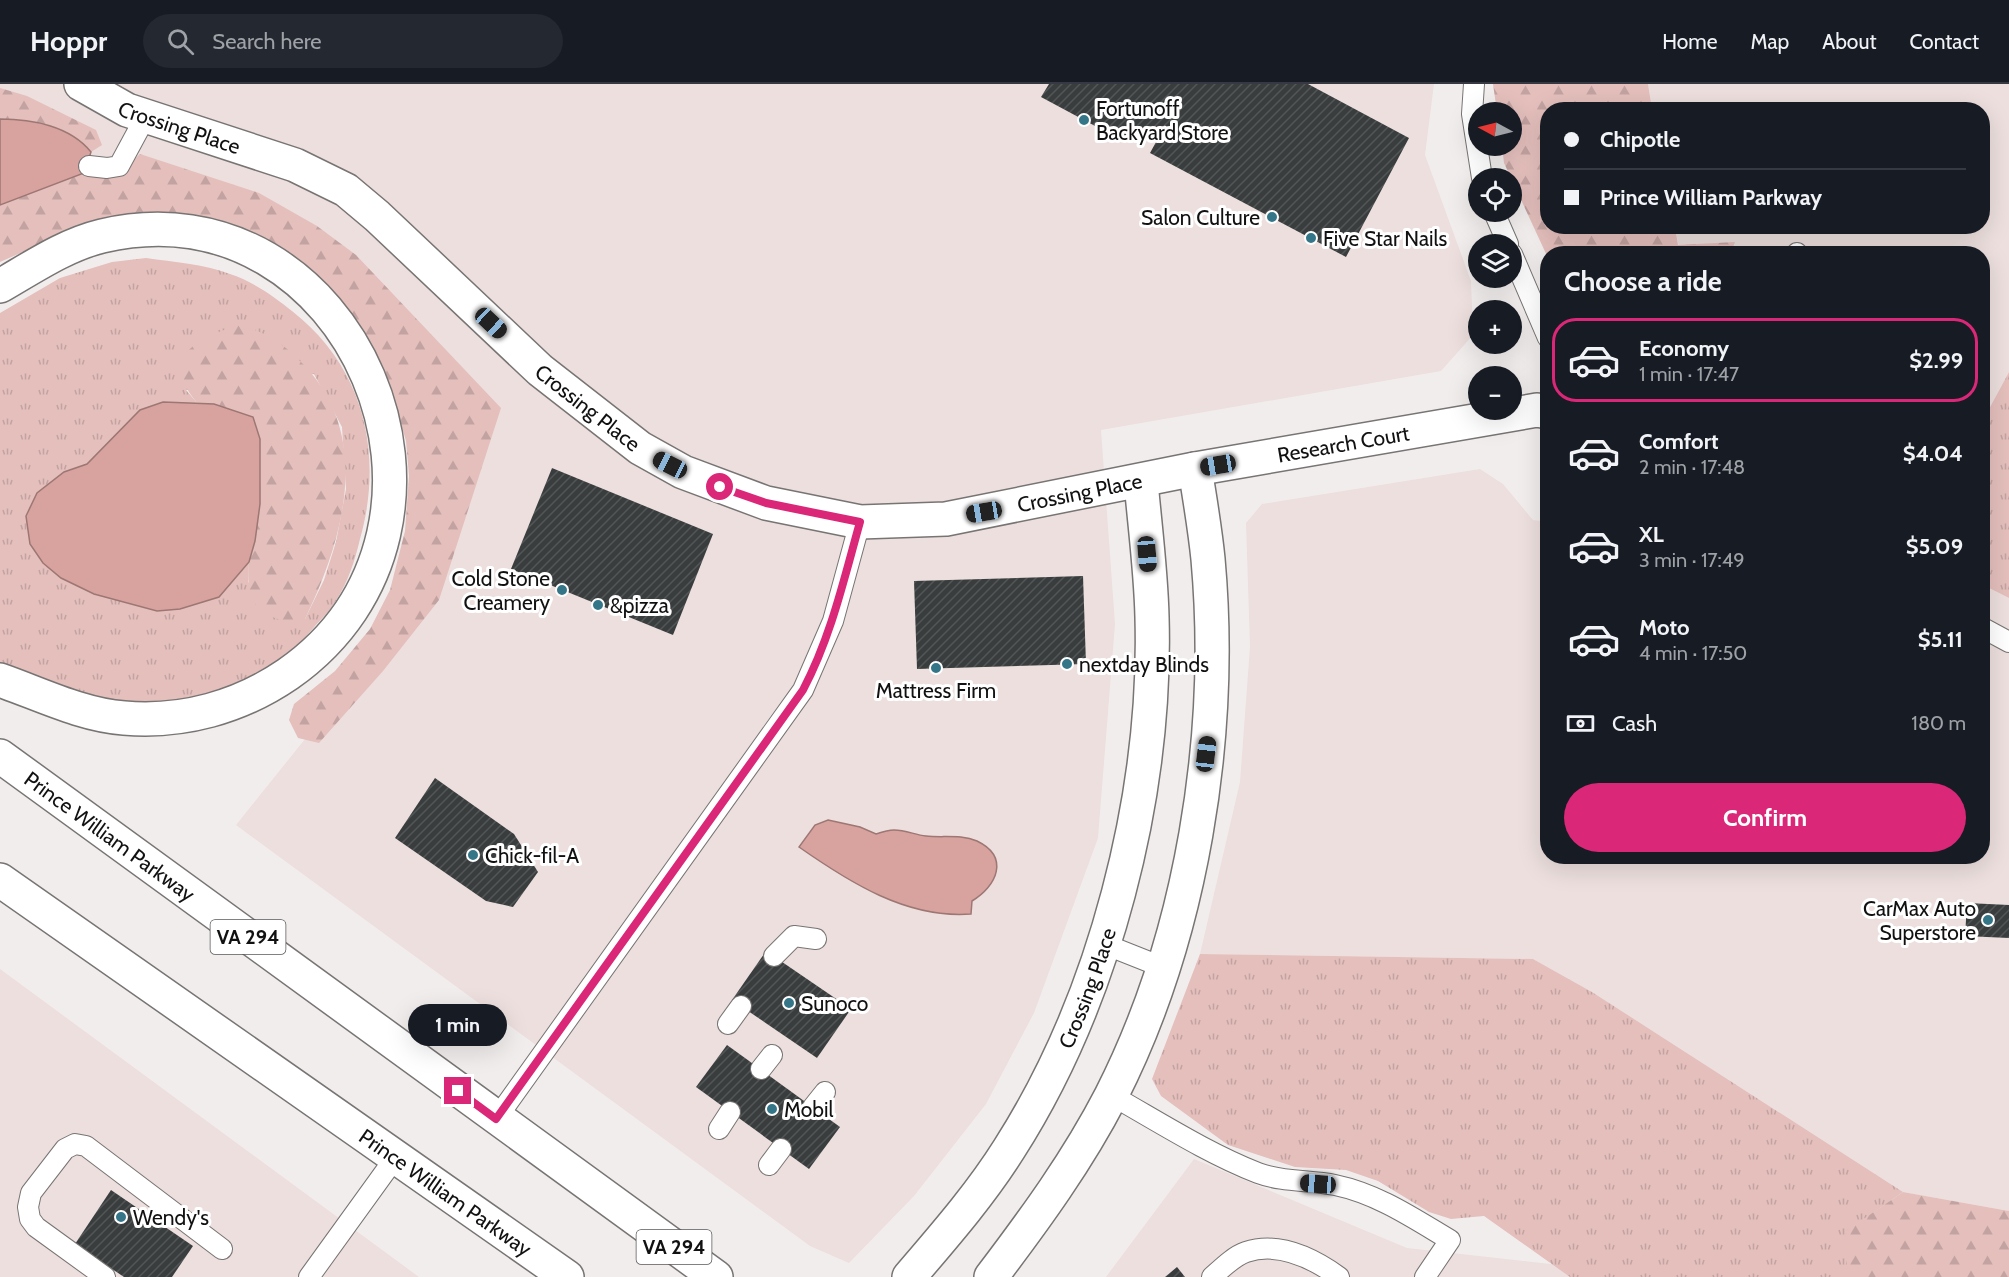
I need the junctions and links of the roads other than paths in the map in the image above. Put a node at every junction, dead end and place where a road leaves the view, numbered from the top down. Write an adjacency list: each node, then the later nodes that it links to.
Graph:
1 (81, 84): 3 (main road, Crossing Place)
2 (1474, 84): 5 (lane)
3 (146, 116): 4 (lane); 12 (main road, Crossing Place)
4 (88, 166)
5 (1480, 168)
6 (1522, 278): 8 (lane)
7 (0, 286): 15 (main road)
8 (1540, 320)
9 (1540, 411): 10 (main road, Research Court)
10 (1195, 469): 11 (main road, Research Court); 21 (main road)
11 (1141, 482): 12 (main road, Crossing Place); 19 (main road, Crossing Place)
12 (860, 522): 26 (lane)
13 (1990, 632): 14 (lane)
14 (2009, 642)
15 (0, 680)
16 (0, 756): 26 (main road, Prince William Parkway / VA 294)
17 (0, 880): 29 (main road, Prince William Parkway)
18 (816, 939): 20 (lane)
19 (1104, 944): 21 (lane); 36 (main road, Crossing Place)
20 (774, 956)
21 (1162, 967): 24 (main road)
22 (741, 1006): 23 (lane)
23 (728, 1024)
24 (1111, 1095): 37 (main road); 40 (lane)
25 (730, 1112): 27 (lane)
26 (496, 1119): 35 (main road, Prince William Parkway / VA 294)
27 (719, 1129)
28 (781, 1149): 30 (lane)
29 (395, 1158): 33 (lane); 34 (main road, Prince William Parkway)
30 (769, 1165)
31 (222, 1248): 32 (lane)
32 (105, 1277)
33 (309, 1277)
34 (567, 1277)
35 (716, 1277)
36 (909, 1277)
37 (992, 1277)
38 (1212, 1277): 39 (lane)
39 (1339, 1277)
40 (1425, 1277)

